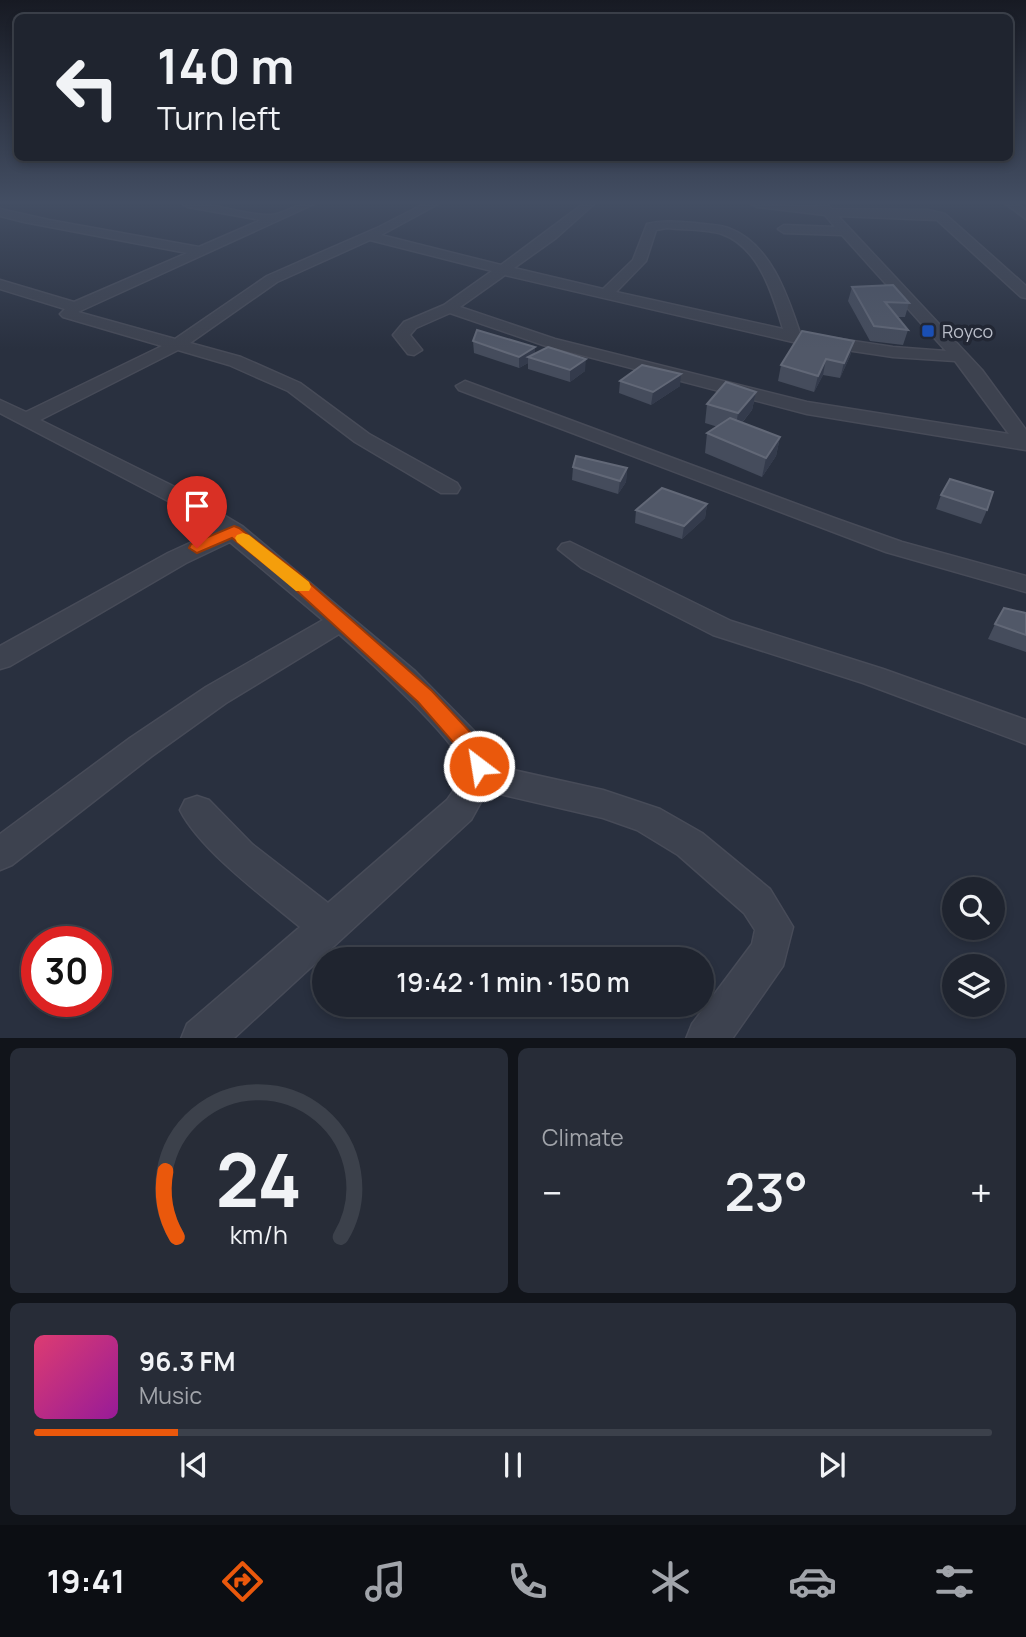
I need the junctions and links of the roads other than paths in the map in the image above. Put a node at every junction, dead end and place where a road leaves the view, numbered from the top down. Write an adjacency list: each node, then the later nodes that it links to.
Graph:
1 (195, 252): 13 (street)
2 (332, 252): 16 (street)
3 (432, 252): 9 (street)
4 (527, 252): 9 (street)
5 (642, 252): 12 (street)
6 (752, 252): 15 (street)
7 (865, 252): 18 (street)
8 (980, 252): 11 (street)
9 (503, 271): 12 (street); 14 (street)
10 (0, 284): 13 (street)
11 (1026, 294)
12 (605, 295): 15 (street)
13 (75, 307): 16 (street)
14 (449, 308): 17 (street); 22 (street)
15 (793, 337): 18 (street)
16 (178, 344): 21 (street); 23 (street)
17 (414, 350)
18 (959, 356): 22 (street)
19 (465, 386): 26 (street)
20 (0, 406): 21 (street)
21 (27, 419): 24 (street)
22 (1026, 442)
23 (449, 488)
24 (234, 531): 27 (street); 28 (street)
25 (570, 549): 29 (street)
26 (1026, 584)
27 (341, 621): 30 (street); 32 (street)
28 (0, 659)
29 (1026, 733)
30 (477, 775): 33 (street); 35 (street)
31 (197, 810): 33 (street)
32 (0, 854)
33 (328, 926): 34 (street)
34 (202, 1038)
35 (707, 1038)

